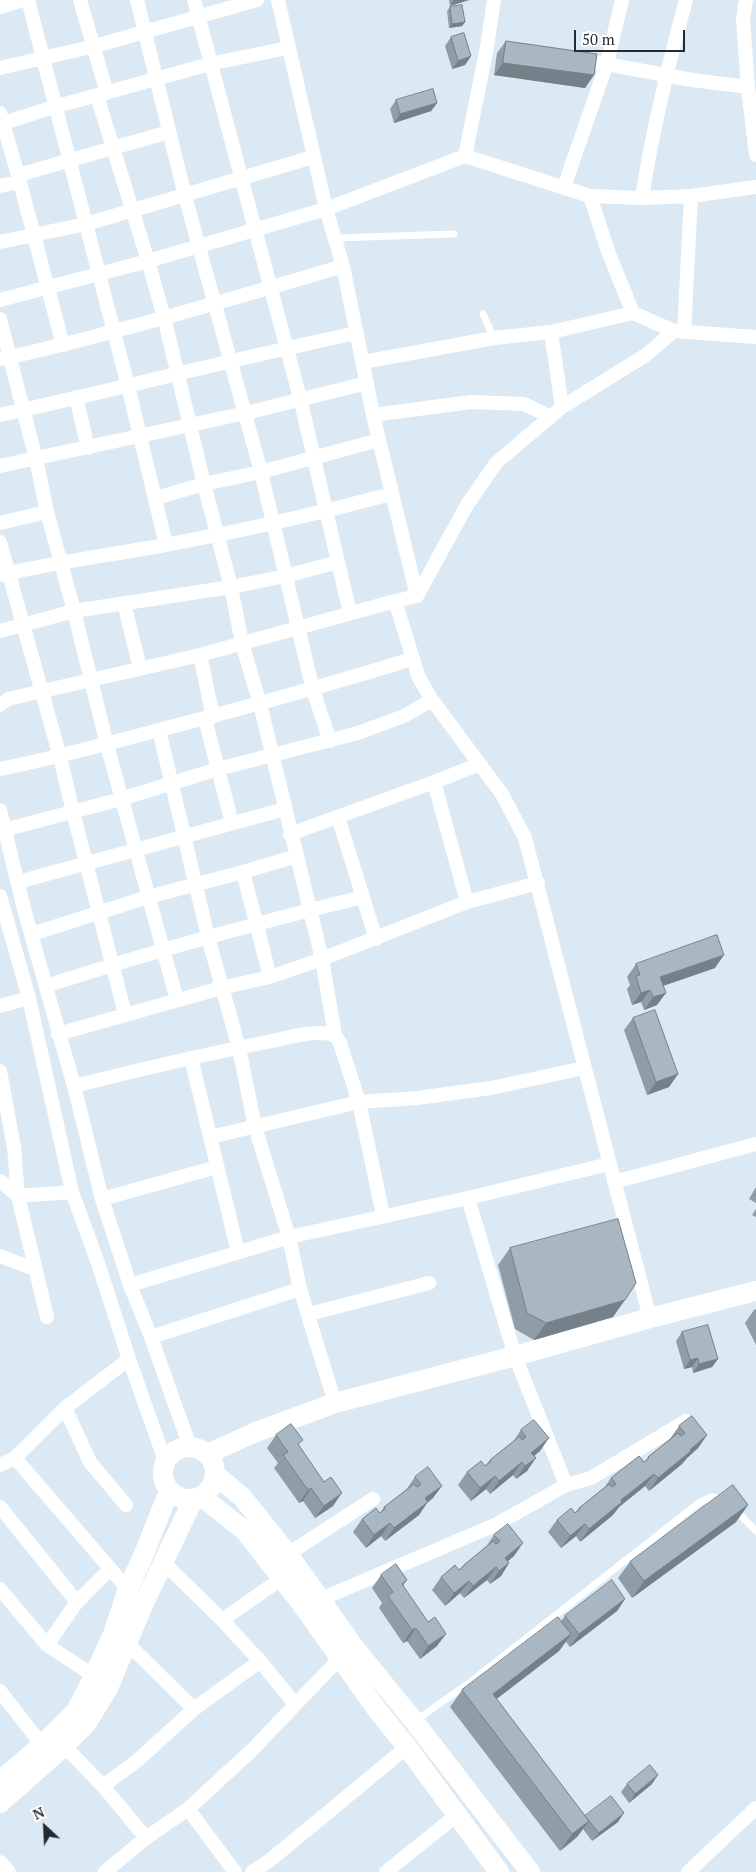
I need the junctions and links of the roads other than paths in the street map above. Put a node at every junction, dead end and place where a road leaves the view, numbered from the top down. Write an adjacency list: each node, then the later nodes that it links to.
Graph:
1 (23, 0): 12 (street)
2 (28, 0): 18 (street)
3 (80, 0): 15 (street)
4 (137, 0): 14 (street)
5 (194, 0): 13 (street)
6 (257, 0): 13 (street)
7 (278, 0): 16 (street)
8 (494, 0): 33 (street)
9 (622, 0): 19 (street)
10 (686, 0): 23 (street)
11 (746, 0): 22 (street)
12 (2, 4)
13 (199, 17): 14 (street); 20 (street)
14 (144, 32): 15 (street); 24 (street)
15 (95, 46): 18 (street); 26 (street)
16 (288, 48): 20 (street); 34 (street)
17 (570, 58): 19 (street)
18 (43, 59): 21 (street); 27 (street)
19 (607, 63): 23 (street); 39 (street)
20 (210, 64): 24 (street); 37 (street)
21 (0, 68)
22 (751, 68): 25 (street)
23 (666, 75): 25 (street); 44 (street)
24 (155, 79): 26 (street); 30 (street)
25 (748, 87): 28 (street)
26 (102, 95): 27 (street); 31 (street)
27 (54, 106): 29 (street); 35 (street)
28 (754, 115): 32 (street)
29 (1, 120): 36 (street)
30 (169, 132): 31 (street); 41 (street)
31 (114, 149): 35 (street); 46 (street)
32 (756, 155)
33 (465, 156): 39 (street); 45 (street)
34 (313, 157): 37 (street); 45 (street)
35 (68, 161): 36 (street); 47 (street)
36 (19, 178): 38 (street); 49 (street)
37 (242, 178): 41 (street); 48 (street)
38 (0, 186)
39 (564, 187): 42 (street)
40 (756, 187): 43 (street)
41 (185, 196): 46 (street); 53 (street)
42 (590, 196): 44 (street); 62 (street)
43 (691, 196): 44 (street); 65 (street)
44 (642, 198)
45 (326, 209): 48 (street); 51 (street)
46 (132, 211): 47 (street); 54 (street)
47 (86, 224): 49 (street); 56 (street)
48 (256, 229): 53 (street); 58 (street)
49 (33, 234): 52 (street); 57 (street)
50 (454, 234): 51 (lane)
51 (335, 238): 55 (street)
52 (0, 242)
53 (200, 245): 54 (street); 60 (street)
54 (148, 261): 56 (street); 63 (street)
55 (343, 266): 58 (street); 68 (street)
56 (99, 273): 57 (street); 66 (street)
57 (47, 287): 59 (street); 71 (street)
58 (270, 288): 60 (street); 72 (street)
59 (0, 300)
60 (214, 304): 63 (street); 74 (street)
61 (483, 314): 70 (lane)
62 (633, 314): 65 (street); 67 (street)
63 (164, 318): 66 (street); 76 (street)
64 (0, 319): 73 (street)
65 (679, 331): 69 (street); 81 (street)
66 (113, 332): 71 (street); 78 (street)
67 (551, 332): 70 (street); 81 (street)
68 (357, 333): 72 (street); 75 (street)
69 (756, 337)
70 (494, 338): 75 (street)
71 (63, 346): 73 (street)
72 (286, 348): 74 (street); 80 (street)
73 (5, 358): 82 (street)
74 (230, 361): 76 (street); 83 (street)
75 (363, 362): 77 (street)
76 (177, 373): 78 (street); 87 (street)
77 (367, 383): 80 (street); 85 (street)
78 (128, 386): 79 (street); 88 (street)
79 (76, 397): 82 (street); 90 (street)
80 (300, 398): 83 (street); 91 (street)
81 (562, 408): 86 (street)
82 (23, 410): 84 (street); 92 (street)
83 (246, 413): 87 (street); 94 (street)
84 (0, 415)
85 (373, 415): 86 (street); 89 (street)
86 (551, 417): 110 (street)
87 (189, 424): 88 (street); 95 (street)
88 (140, 436): 90 (street); 97 (street)
89 (379, 440): 91 (street); 96 (street)
90 (88, 448): 92 (street)
91 (313, 458): 94 (street); 99 (street)
92 (36, 459): 93 (street); 98 (street)
93 (0, 466)
94 (261, 472): 95 (street); 101 (street)
95 (204, 484): 97 (street); 102 (street)
96 (392, 494): 99 (street); 110 (street)
97 (156, 498): 104 (street)
98 (47, 512): 100 (street); 105 (street)
99 (326, 512): 101 (street); 106 (street)
100 (0, 523)
101 (274, 524): 102 (street); 108 (street)
102 (217, 534): 104 (street); 109 (street)
103 (0, 542): 107 (street)
104 (166, 545): 105 (street)
105 (61, 562): 107 (street); 113 (street)
106 (338, 562): 108 (street); 114 (street)
107 (4, 574): 115 (street)
108 (286, 576): 109 (street); 116 (street)
109 (231, 587): 112 (street); 118 (street)
110 (417, 596): 111 (street)
111 (395, 601): 114 (street); 120 (street)
112 (124, 603): 113 (street); 121 (street)
113 (74, 611): 115 (street); 122 (street)
114 (350, 613): 116 (street)
115 (23, 625): 117 (street); 124 (street)
116 (298, 628): 118 (street); 123 (street)
117 (0, 631)
118 (242, 643): 119 (street); 126 (street)
119 (200, 655): 121 (street); 128 (street)
120 (412, 659): 123 (street); 125 (street)
121 (140, 668): 122 (street)
122 (90, 680): 124 (street); 131 (street)
123 (313, 690): 126 (street); 130 (street)
124 (41, 691): 127 (street); 133 (street)
125 (432, 700): 130 (street); 134 (street)
126 (260, 704): 128 (street); 132 (street)
127 (0, 705)
128 (209, 718): 129 (street); 136 (street)
129 (159, 730): 131 (street); 138 (street)
130 (330, 741): 132 (street)
131 (107, 745): 133 (street); 139 (street)
132 (272, 755): 136 (street); 140 (street)
133 (60, 757): 135 (street); 142 (street)
134 (480, 764): 137 (street); 153 (street)
135 (0, 769)
136 (218, 769): 138 (street); 144 (street)
137 (434, 782): 143 (street); 158 (street)
138 (172, 784): 139 (street); 147 (street)
139 (121, 799): 142 (street); 148 (street)
140 (284, 809): 144 (street); 146 (street)
141 (0, 810): 145 (street)
142 (73, 812): 145 (street); 150 (street)
143 (338, 817): 146 (street); 157 (street)
144 (232, 822): 147 (street)
145 (4, 830): 152 (street)
146 (290, 834): 149 (street)
147 (185, 837): 148 (street); 154 (street)
148 (135, 850): 150 (street); 156 (street)
149 (296, 856): 151 (street); 159 (street)
150 (87, 864): 152 (street); 160 (street)
151 (243, 872): 154 (street); 161 (street)
152 (18, 882): 162 (street)
153 (538, 883): 158 (street); 179 (street)
154 (196, 884): 156 (street); 163 (street)
155 (0, 896): 171 (street)
156 (148, 897): 160 (street); 165 (street)
157 (363, 897): 159 (street); 164 (street)
158 (467, 902): 164 (street)
159 (309, 910): 161 (street); 166 (street)
160 (99, 913): 162 (street); 167 (street)
161 (257, 925): 163 (street); 168 (street)
162 (32, 934): 169 (street)
163 (208, 937): 165 (street); 170 (street)
164 (376, 939): 166 (street)
165 (163, 950): 167 (street); 172 (street)
166 (322, 959): 168 (street); 176 (street)
167 (112, 965): 169 (street); 174 (street)
168 (270, 977): 170 (street)
169 (46, 986): 175 (street)
170 (221, 988): 172 (street); 177 (street)
171 (29, 998): 173 (street); 190 (street)
172 (177, 1000): 174 (street)
173 (0, 1006)
174 (125, 1014): 175 (street)
175 (58, 1034): 181 (street)
176 (335, 1035): 177 (street); 182 (street)
177 (239, 1048): 178 (street); 183 (street)
178 (191, 1058): 181 (street); 184 (street)
179 (584, 1068): 182 (street); 186 (street)
180 (0, 1072): 191 (street)
181 (74, 1086): 193 (street)
182 (359, 1102): 183 (street); 194 (street)
183 (255, 1127): 184 (street); 195 (street)
184 (210, 1137): 187 (street)
185 (756, 1144): 189 (street)
186 (609, 1164): 189 (street); 192 (street)
187 (217, 1167): 193 (street); 196 (street)
188 (0, 1181): 191 (street)
189 (614, 1182): 205 (street)
190 (72, 1192): 191 (street); 208 (street)
191 (18, 1196): 198 (street)
192 (468, 1198): 194 (street); 207 (street)
193 (102, 1199): 200 (street)
194 (383, 1215): 195 (street)
195 (289, 1237): 196 (street); 201 (street)
196 (238, 1252): 200 (street)
197 (0, 1256): 198 (street)
198 (34, 1269): 204 (street)
199 (429, 1284): 203 (street)
200 (130, 1285): 206 (street)
201 (300, 1289): 203 (street); 206 (street)
202 (756, 1291): 205 (street)
203 (309, 1314): 209 (street)
204 (47, 1317)
205 (650, 1318): 207 (street)
206 (151, 1336): 212 (street)
207 (516, 1356): 209 (street); 217 (street)
208 (129, 1359): 210 (street); 214 (street)
209 (335, 1403): 212 (street)
210 (65, 1408): 213 (street); 221 (street)
211 (686, 1422): 217 (street)
212 (198, 1450): 214 (street); 216 (street)
213 (15, 1458): 215 (street); 226 (street)
214 (165, 1461): 218 (street)
215 (0, 1465)
216 (216, 1475): 219 (street); 224 (street)
217 (566, 1485): 230 (street)
218 (169, 1491): 219 (street); 229 (street)
219 (198, 1498): 225 (street); 227 (street)
220 (373, 1499): 224 (street)
221 (126, 1505)
222 (0, 1507): 231 (street)
223 (756, 1531): 242 (lane)
224 (288, 1554): 230 (street)
225 (163, 1562): 232 (street); 233 (street)
226 (110, 1569): 229 (street); 231 (street)
227 (280, 1579): 233 (street); 236 (street)
228 (0, 1589): 235 (street)
229 (128, 1589): 232 (street); 238 (street)
230 (321, 1599): 242 (street)
231 (77, 1602): 235 (street)
232 (143, 1605): 234 (street)
233 (222, 1620): 237 (street)
234 (126, 1642): 241 (street); 244 (street)
235 (47, 1645): 238 (street)
236 (340, 1658): 240 (street); 245 (street)
237 (260, 1661): 240 (street); 241 (street)
238 (94, 1676): 243 (street)
239 (0, 1691): 243 (street)
240 (295, 1704): 250 (street)
241 (194, 1709): 247 (street)
242 (414, 1721): 260 (street)
243 (42, 1745): 246 (street)
244 (64, 1746): 247 (street); 248 (street)
245 (407, 1747): 251 (street); 257 (street)
246 (0, 1780)
247 (103, 1786): 252 (street)
248 (0, 1803)
249 (756, 1808): 261 (street)
250 (188, 1809): 252 (street); 256 (street)
251 (458, 1814): 258 (street); 259 (street)
252 (146, 1838): 255 (street)
253 (0, 1862): 254 (street)
254 (8, 1872)
255 (105, 1872)
256 (235, 1872)
257 (252, 1872)
258 (386, 1872)
259 (499, 1872)
260 (530, 1872)
261 (688, 1872)

